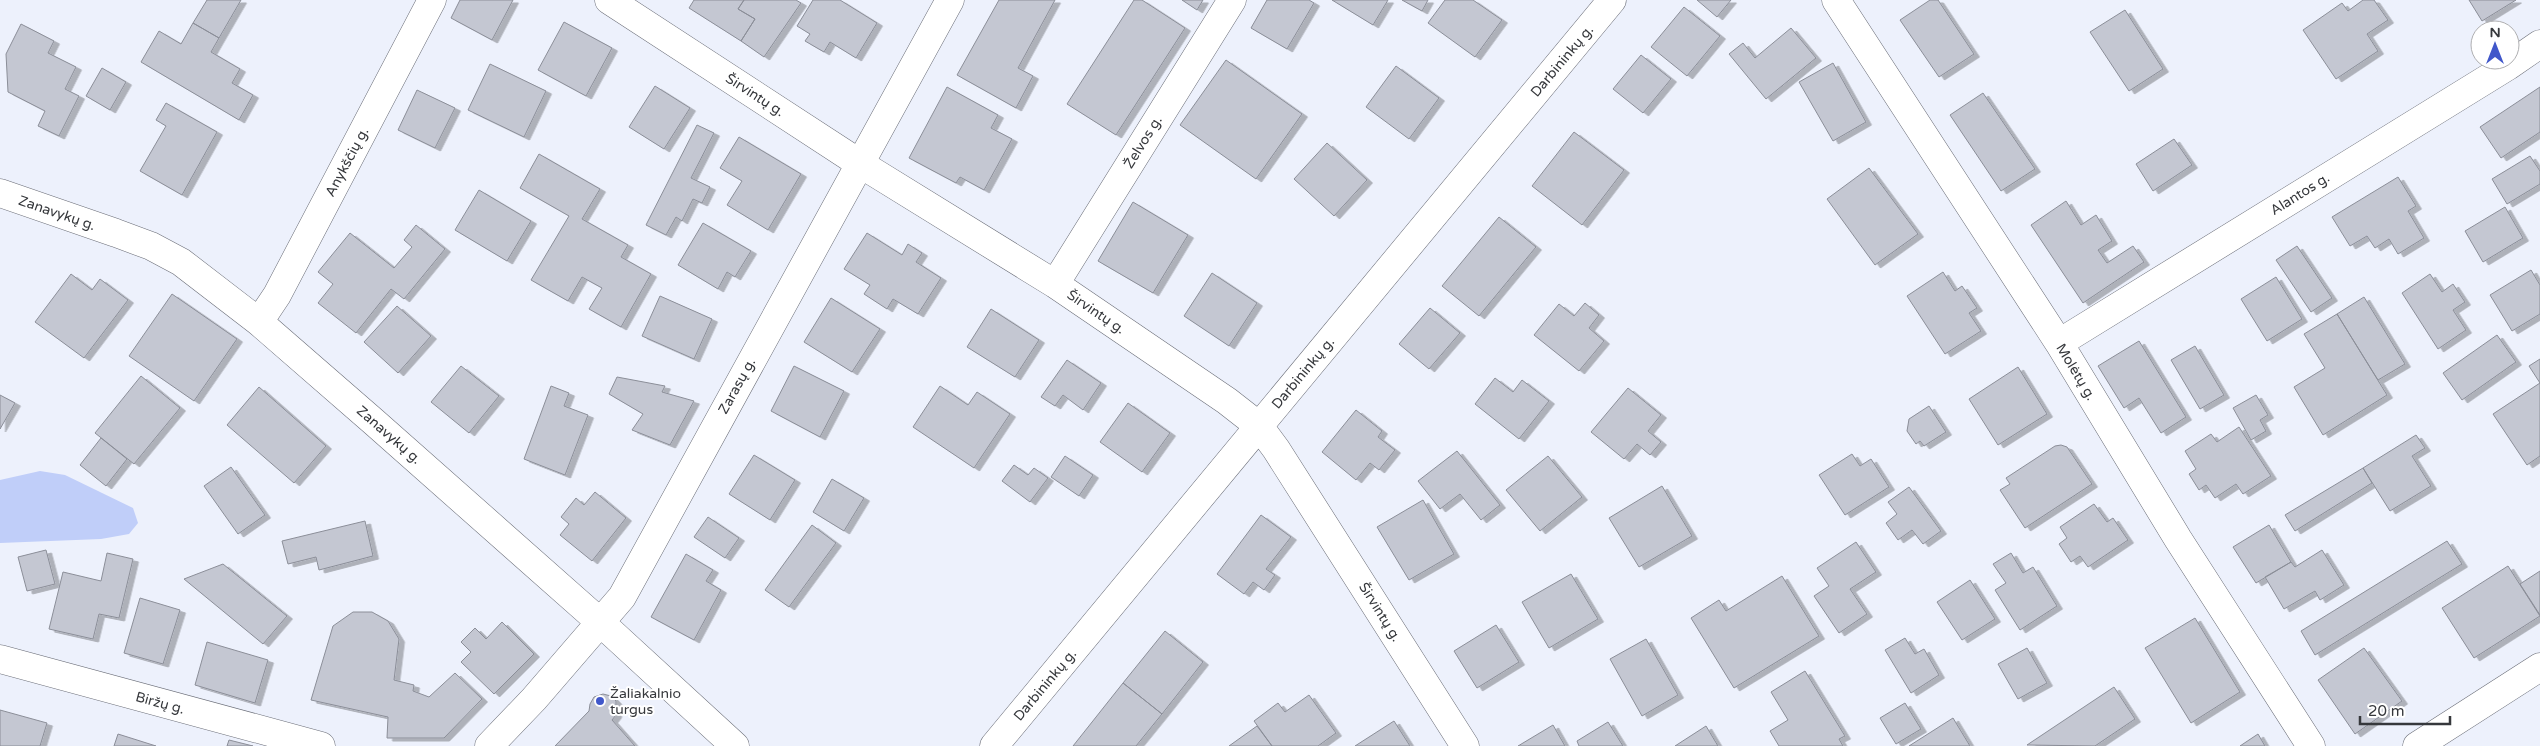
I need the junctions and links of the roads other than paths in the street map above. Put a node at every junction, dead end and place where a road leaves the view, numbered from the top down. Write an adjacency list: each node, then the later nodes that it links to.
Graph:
1 (432, 0): 11 (street, Anykščių g.)
2 (609, 0): 8 (street, Širvintų g.)
3 (950, 0): 8 (street, Zarasų g.)
4 (1232, 0): 10 (street, Želvos g.)
5 (1612, 0): 13 (street, Darbininkų g.)
6 (1836, 0): 12 (street, Molėtų g.)
7 (2540, 44): 12 (street, Alantos g.)
8 (859, 164): 10 (street, Širvintų g.); 14 (street, Zarasų g.)
9 (0, 193): 11 (street, Zanavykų g.)
10 (1055, 284): 13 (street, Širvintų g.)
11 (259, 322): 14 (street, Zanavykų g.)
12 (2059, 343): 22 (street, Molėtų g.)
13 (1259, 426): 20 (street, Darbininkų g.); 21 (street, Širvintų g.)
14 (600, 622): 18 (street, Zarasų g.); 19 (street, Zanavykų g.)
15 (0, 659): 17 (street, Biržų g.)
16 (2540, 667): 23 (street)
17 (321, 746)
18 (489, 746)
19 (735, 746)
20 (994, 746)
21 (1464, 746)
22 (2311, 746)
23 (2417, 746)

